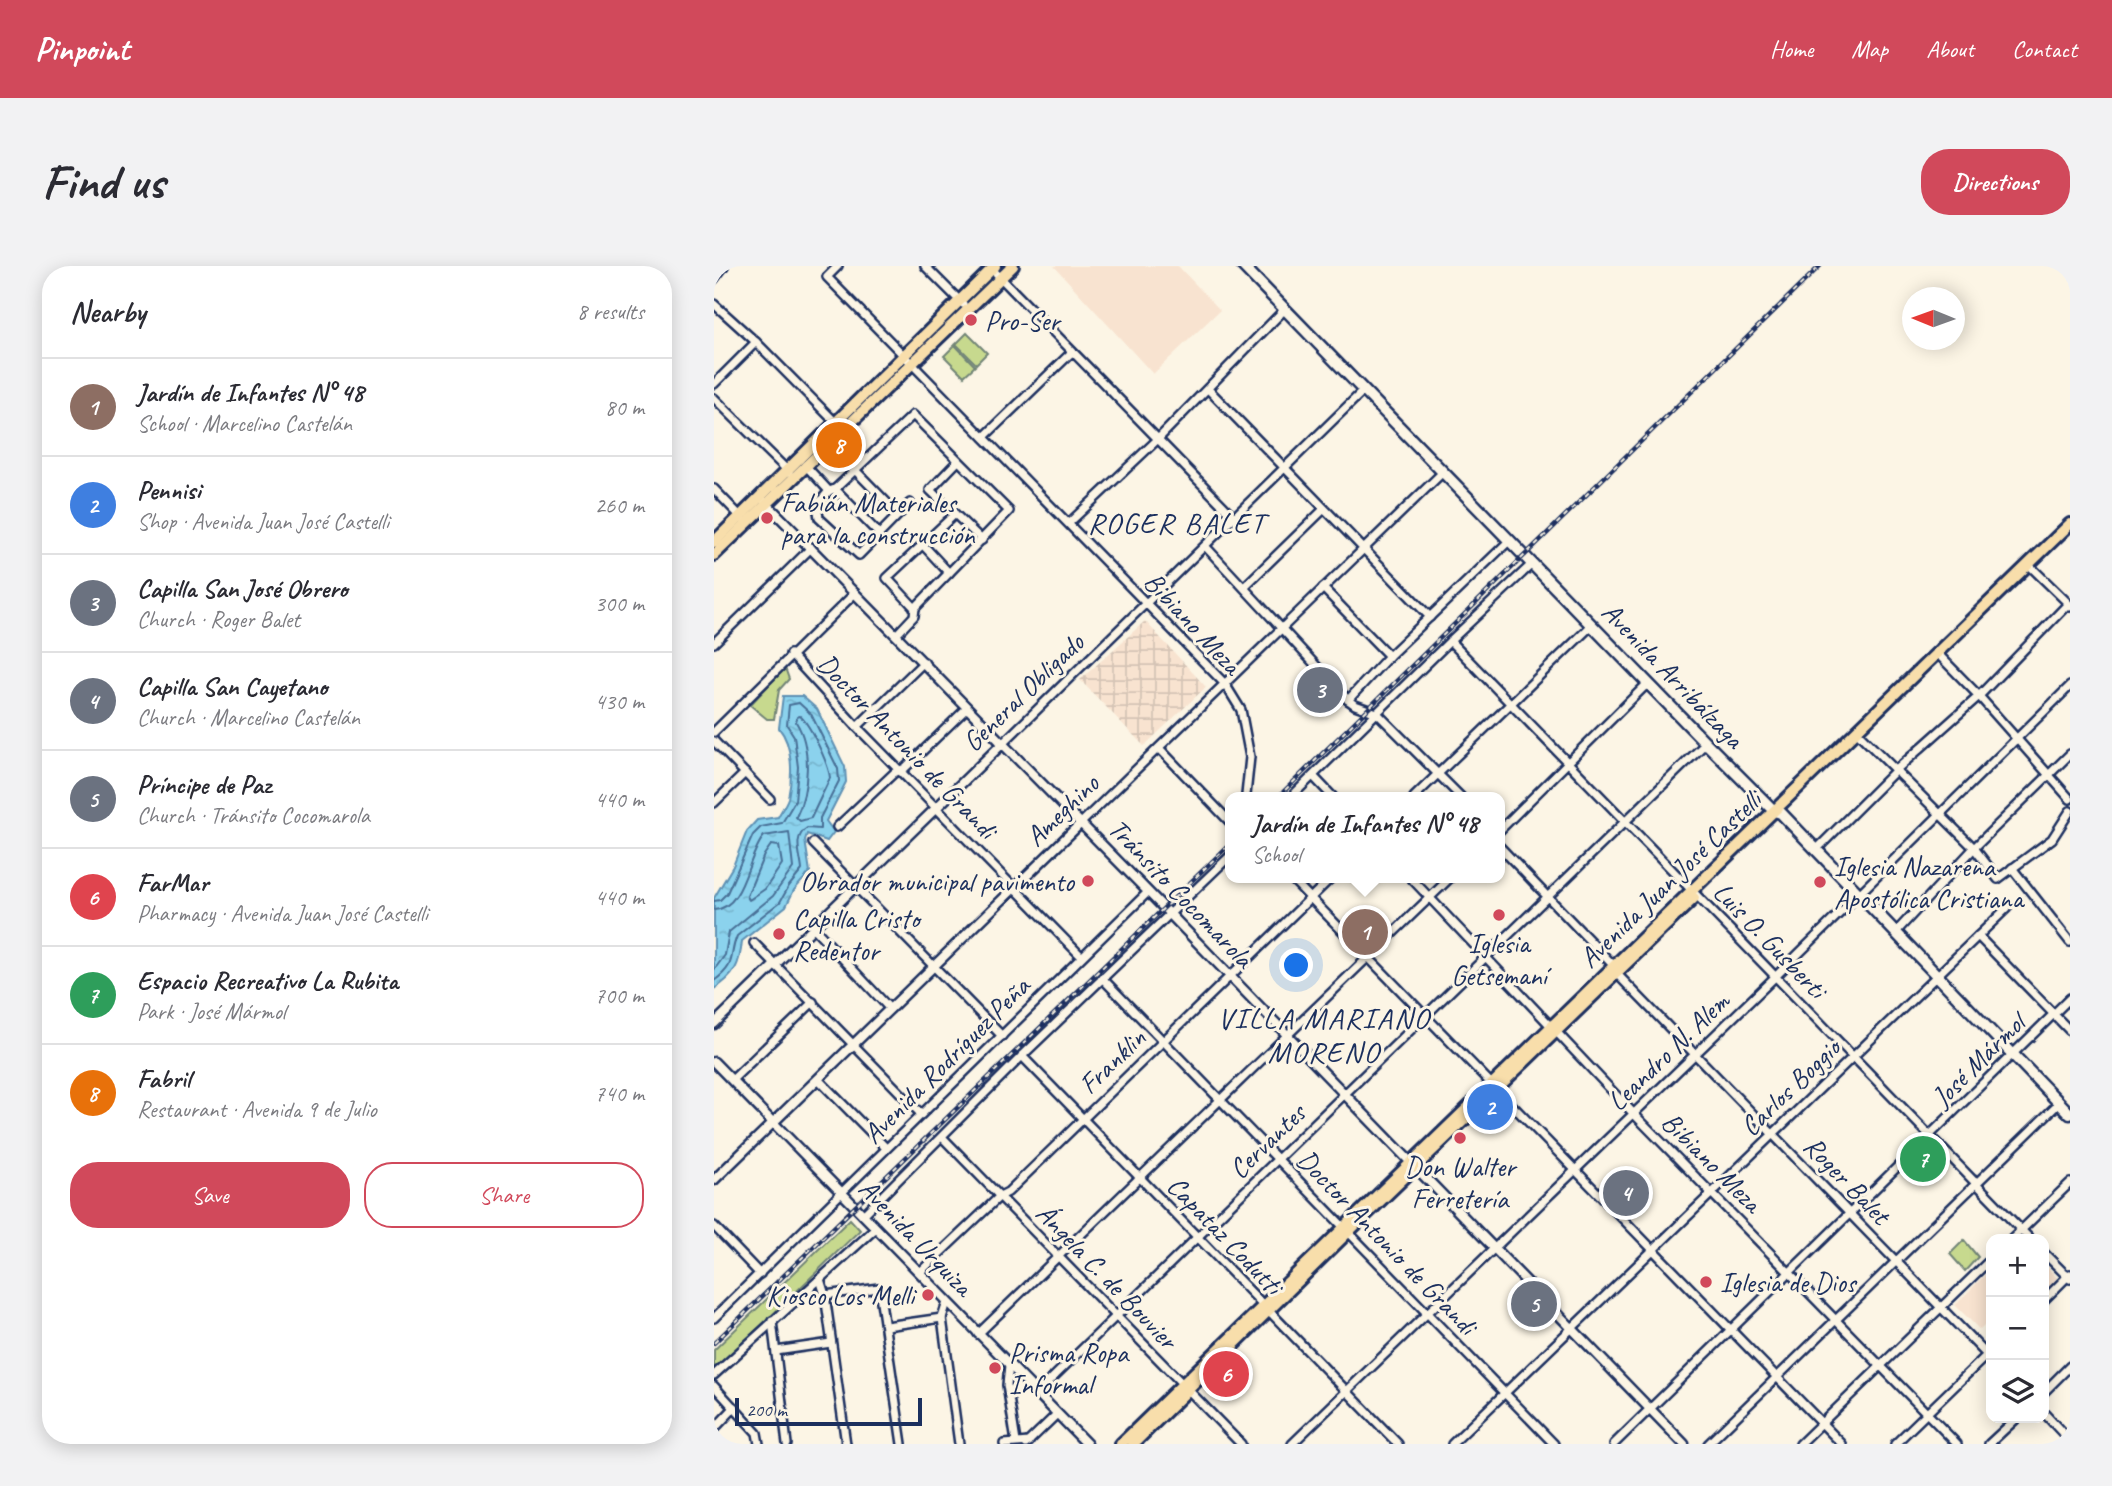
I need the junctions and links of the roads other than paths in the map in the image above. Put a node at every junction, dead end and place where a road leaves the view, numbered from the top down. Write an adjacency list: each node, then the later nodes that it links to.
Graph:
1 (724, 266): 10 (street)
2 (823, 266): 8 (street, Bibiano Meza)
3 (838, 266): 8 (street)
4 (925, 266): 12 (street)
5 (1013, 266): 9 (main road)
6 (1243, 266): 13 (main road, Avenida Arribálzaga)
7 (993, 267): 9 (street); 12 (main road)
8 (828, 275): 16 (street, Bibiano Meza)
9 (1001, 278): 12 (main road); 15 (street)
10 (714, 279)
11 (714, 304): 14 (street)
12 (964, 305): 16 (main road)
13 (1285, 309): 18 (street); 19 (main road, Avenida Arribálzaga)
14 (756, 342): 17 (street); 21 (street)
15 (1072, 352): 22 (street); 23 (street)
16 (908, 358): 21 (main road); 22 (street, Bibiano Meza)
17 (714, 384)
18 (1208, 389): 23 (street); 26 (street)
19 (1363, 391): 26 (street, General Obligado); 28 (main road, Avenida Arribálzaga)
20 (714, 398): 29 (street)
21 (839, 427): 25 (main road)
22 (984, 437): 39 (street, Bibiano Meza)
23 (1157, 440): 37 (street); 39 (street)
24 (958, 461): 27 (street); 36 (street); 43 (street)
25 (802, 462): 29 (main road); 31 (street)
26 (1284, 468): 34 (street); 37 (street, General Obligado)
27 (855, 470): 31 (street); 35 (street)
28 (1443, 472): 44 (main road, Avenida Arribálzaga); 49 (street, Ameghino)
29 (791, 474): 32 (main road)
30 (714, 489): 38 (street)
31 (832, 490): 42 (street); 42 (street)
32 (763, 501): 38 (main road); 48 (street, Tránsito Cocomarola)
33 (910, 503): 35 (street)
34 (1324, 509): 49 (street); 54 (street)
35 (898, 514): 42 (street)
36 (955, 514): 43 (street); 46 (street)
37 (1235, 519): 47 (street, General Obligado)
38 (744, 520): 45 (main road); 50 (main road)
39 (1069, 523): 57 (street, Bibiano Meza)
40 (2070, 524): 52 (main road, Avenida Juan José Castelli)
41 (2070, 533): 52 (main road, Avenida Juan José Castelli)
42 (879, 534)
43 (982, 540): 53 (street)
44 (1509, 541): 51 (main road, Avenida Arribálzaga); 60 (street)
45 (714, 542)
46 (924, 545): 53 (street); 59 (street)
47 (1206, 547): 54 (street); 57 (street, General Obligado)
48 (811, 548): 56 (street, Tránsito Cocomarola); 65 (street)
49 (1364, 549): 55 (street, Ameghino); 60 (street)
50 (714, 555)
51 (1532, 564): 61 (main road, Avenida Arribálzaga); 64 (street)
52 (2031, 567): 58 (street); 67 (main road, Avenida Juan José Castelli)
53 (950, 573): 59 (street)
54 (1244, 587): 62 (street)
55 (1322, 588): 62 (street, Ameghino); 68 (street)
56 (855, 593): 63 (street, Tránsito Cocomarola); 66 (street)
57 (1147, 603): 71 (street, Bibiano Meza); 83 (street, General Obligado)
58 (2070, 606): 73 (street)
59 (915, 608): 63 (street)
60 (1430, 617): 68 (street)
61 (1592, 625): 70 (main road, Avenida Arribálzaga); 75 (street)
62 (1281, 628): 71 (street, Ameghino); 74 (street)
63 (897, 634): 69 (street, Tránsito Cocomarola)
64 (1450, 641): 75 (street, Luis O. Gusberti); 77 (street)
65 (714, 643)
66 (790, 654): 78 (street, Doctor Antonio de Grandi); 79 (street)
67 (1939, 655): 73 (street); 80 (main road, Avenida Juan José Castelli)
68 (1389, 656): 74 (street)
69 (923, 662): 76 (street, Tránsito Cocomarola); 78 (street)
70 (1648, 683): 84 (main road, Avenida Arribálzaga); 87 (street)
71 (1225, 684): 85 (street, Ameghino); 94 (street, Bibiano Meza)
72 (2070, 686): 81 (street, Leandro N. Alem)
73 (1979, 696): 81 (street); 89 (street)
74 (1348, 700): 77 (street)
75 (1511, 703): 87 (street, Luis O. Gusberti); 91 (street)
76 (967, 708): 83 (street, Tránsito Cocomarola); 88 (street)
77 (1377, 713): 91 (street); 93 (street)
78 (857, 727): 88 (street, Doctor Antonio de Grandi)
79 (714, 732)
80 (1858, 733): 89 (street); 104 (main road, Avenida Juan José Castelli)
81 (2016, 737): 92 (street); 105 (street, Leandro N. Alem)
82 (714, 741): 90 (street)
83 (1003, 743): 102 (street, General Obligado); 108 (street, Tránsito Cocomarola)
84 (1706, 743): 104 (main road, Avenida Arribálzaga); 107 (street, Cervantes)
85 (1159, 748): 106 (street); 108 (street, Ameghino)
86 (2070, 754): 92 (street)
87 (1568, 761): 107 (street, Luis O. Gusberti); 109 (street)
88 (899, 770): 102 (street, Doctor Antonio de Grandi); 110 (street)
89 (1896, 771): 105 (street); 113 (street)
90 (745, 773): 99 (street); 101 (street)
91 (1439, 774): 97 (street); 98 (street)
92 (2049, 775): 100 (street); 112 (street)
93 (1313, 776): 95 (street); 96 (street)
94 (1246, 792)
95 (1296, 792)
96 (1328, 792)
97 (1419, 792)
98 (1456, 792)
99 (770, 799)
100 (2070, 799)
101 (714, 803)
102 (936, 807): 121 (street, General Obligado); 122 (street, Doctor Antonio de Grandi)
103 (2070, 811): 116 (street)
104 (1777, 812): 113 (main road, Avenida Arribálzaga); 124 (main road, Avenida Juan José Castelli)
105 (1941, 813): 112 (street); 125 (street, Leandro N. Alem)
106 (1225, 817)
107 (1626, 821): 124 (street, Luis O. Gusberti); 128 (street, Cervantes)
108 (1081, 823): 122 (street, Ameghino); 123 (street, Tránsito Cocomarola)
109 (1505, 825)
110 (836, 827)
111 (813, 843): 121 (street)
112 (1974, 848): 116 (street); 132 (street)
113 (1816, 850): 125 (main road, Avenida Arribálzaga)
114 (1505, 852): 128 (street, Roger Balet)
115 (1225, 861): 130 (street, Avenida Rodríguez Peña)
116 (2012, 868): 134 (street)
117 (1296, 883): 127 (street)
118 (1326, 883): 127 (street, Franklin)
119 (1415, 883): 126 (street, Bibiano Meza)
120 (1444, 883): 126 (street)
121 (856, 886): 131 (street, General Obligado); 140 (street)
122 (1015, 888): 136 (street, Doctor Antonio de Grandi); 140 (street, Ameghino)
123 (1148, 892): 130 (street, Tránsito Cocomarola); 136 (street, Avenida Rodríguez Peña)
124 (1695, 892): 141 (main road, Avenida Juan José Castelli); 143 (street, Luis O. Gusberti)
125 (1859, 894): 132 (main road, Avenida Arribálzaga); 143 (street, Leandro N. Alem)
126 (1429, 897): 137 (street); 138 (street, Bibiano Meza)
127 (1311, 898): 137 (street); 142 (street, Franklin)
128 (1548, 898): 138 (street, Cervantes); 141 (street, Roger Balet)
129 (2007, 908): 133 (street, Carlos Boggio)
130 (1169, 913): 142 (street, Tránsito Cocomarola); 145 (street, Avenida Rodríguez Peña)
131 (814, 928): 139 (street, General Obligado); 148 (street)
132 (1896, 932): 144 (main road, Avenida Arribálzaga)
133 (1978, 936): 144 (street, Carlos Boggio); 149 (street)
134 (2070, 942)
135 (754, 943): 139 (street)
136 (1081, 956): 155 (street, Avenida Rodríguez Peña)
137 (1368, 957): 150 (street); 154 (street)
138 (1487, 957): 150 (street, Cervantes); 152 (street, Bibiano Meza)
139 (775, 964): 147 (street); 151 (street, General Obligado)
140 (933, 967): 148 (street, Ameghino); 155 (street)
141 (1615, 969): 152 (main road, Avenida Juan José Castelli); 158 (street, Roger Balet)
142 (1229, 975): 154 (street, Tránsito Cocomarola); 156 (street, Franklin)
143 (1776, 976): 158 (street, Leandro N. Alem); 161 (street, Luis O. Gusberti)
144 (1935, 976): 159 (main road, Avenida Arribálzaga); 161 (street, Carlos Boggio)
145 (1102, 978): 156 (street, Doctor Antonio de Grandi); 160 (street, Avenida Rodríguez Peña)
146 (2070, 998): 149 (street, José Mármol)
147 (813, 1002): 157 (street); 164 (street)
148 (890, 1009): 157 (street, Ameghino)
149 (2054, 1014): 153 (street); 159 (street, José Mármol)
150 (1425, 1016): 165 (street); 166 (street, Cervantes)
151 (714, 1024)
152 (1554, 1029): 165 (main road, Avenida Juan José Castelli); 169 (street, Bibiano Meza)
153 (2070, 1031)
154 (1286, 1034): 166 (street, Tránsito Cocomarola); 167 (street)
155 (1002, 1036): 170 (street, Avenida Rodríguez Peña)
156 (1163, 1041): 167 (street, Doctor Antonio de Grandi); 172 (street, Franklin)
157 (854, 1044): 163 (street, Ameghino); 170 (street)
158 (1694, 1054): 169 (street, Leandro N. Alem); 174 (street, Roger Balet)
159 (2013, 1054): 168 (main road, Avenida Arribálzaga); 175 (street, José Mármol)
160 (1022, 1056): 172 (street, Capataz Codutti); 176 (street, Avenida Rodríguez Peña)
161 (1854, 1056): 174 (street, Carlos Boggio); 175 (street, Luis O. Gusberti)
162 (714, 1062): 164 (street, Avenida Urquiza)
163 (818, 1079): 173 (street, Ameghino); 177 (street)
164 (732, 1080): 173 (street, Avenida Urquiza)
165 (1494, 1087): 179 (main road, Avenida Juan José Castelli); 180 (street)
166 (1344, 1094): 178 (street, Cervantes); 179 (street, Tránsito Cocomarola)
167 (1220, 1100): 178 (street, Doctor Antonio de Grandi); 181 (street)
168 (2059, 1103): 171 (main road, Avenida Arribálzaga); 183 (street)
169 (1633, 1113): 180 (street, Leandro N. Alem); 186 (street, Bibiano Meza)
170 (921, 1114): 177 (street, Avenida Rodríguez Peña)
171 (2070, 1114)
172 (1083, 1118): 181 (street, Capataz Codutti); 187 (street, Franklin)
173 (774, 1123): 182 (street, Ameghino); 185 (street, Avenida Urquiza)
174 (1772, 1133): 186 (street, Carlos Boggio); 188 (street, Roger Balet)
175 (1932, 1136): 183 (street, Luis O. Gusberti); 188 (street, José Mármol)
176 (942, 1137): 187 (street, Ángela C. de Bouvier); 189 (street, Avenida Rodríguez Peña)
177 (887, 1148): 185 (street, Avenida Rodríguez Peña)
178 (1278, 1160): 192 (street, Doctor Antonio de Grandi); 196 (street, Cervantes)
179 (1414, 1164): 192 (main road, Avenida Juan José Castelli); 197 (street, Tránsito Cocomarola)
180 (1574, 1170): 197 (street, Leandro N. Alem); 198 (street)
181 (1139, 1177): 196 (street, Capataz Codutti); 199 (street)
182 (714, 1180)
183 (1978, 1183): 193 (street, Luis O. Gusberti); 201 (street)
184 (2070, 1183): 193 (street)
185 (841, 1192): 189 (street, Avenida Urquiza); 205 (street, Avenida Rodríguez Peña)
186 (1713, 1192): 198 (street, Carlos Boggio); 204 (street, Bibiano Meza)
187 (1000, 1196): 199 (street, Ángela C. de Bouvier); 203 (street, Franklin)
188 (1851, 1214): 201 (street, Roger Balet); 204 (street, José Mármol)
189 (863, 1215): 191 (street, Avenida Urquiza)
190 (714, 1226): 205 (street)
191 (876, 1228): 203 (street, Avenida Urquiza); 207 (street)
192 (1346, 1229): 211 (main road, Avenida Juan José Castelli); 213 (street, Doctor Antonio de Grandi)
193 (2021, 1230): 194 (street); 195 (street, Luis O. Gusberti)
194 (2017, 1234)
195 (2025, 1234)
196 (1198, 1237): 211 (street, Capataz Codutti); 214 (street, Cervantes)
197 (1495, 1249): 213 (street, Leandro N. Alem); 220 (street, Tránsito Cocomarola)
198 (1652, 1249): 220 (street, Carlos Boggio); 221 (street)
199 (1059, 1256): 214 (street, Ángela C. de Bouvier); 222 (street)
200 (2049, 1257): 206 (street)
201 (1896, 1261): 212 (street, Roger Balet); 217 (street)
202 (1986, 1264): 212 (street)
203 (920, 1272): 210 (street, Avenida Urquiza)
204 (1791, 1272): 217 (street, Bibiano Meza); 221 (street, José Mármol)
205 (760, 1273): 215 (street, Avenida Rodríguez Peña)
206 (2069, 1277): 209 (street)
207 (820, 1279): 208 (street); 218 (street)
208 (825, 1295): 219 (street); 223 (street)
209 (2047, 1297)
210 (947, 1302): 216 (street); 222 (street, Avenida Urquiza)
211 (1266, 1308): 233 (main road, Avenida Juan José Castelli); 235 (street, Capataz Codutti)
212 (1941, 1309): 225 (street, Roger Balet); 228 (street)
213 (1428, 1312): 235 (street, Leandro N. Alem); 237 (street, Doctor Antonio de Grandi)
214 (1117, 1316): 233 (street, Ángela C. de Bouvier); 236 (street, Cervantes)
215 (714, 1318)
216 (942, 1318): 219 (street); 253 (street)
217 (1836, 1319): 228 (street, Bibiano Meza); 231 (street)
218 (772, 1321): 224 (street); 230 (street)
219 (886, 1326): 252 (street)
220 (1572, 1328): 237 (street, Carlos Boggio); 239 (street, Tránsito Cocomarola)
221 (1732, 1330): 231 (street); 239 (street, José Mármol)
222 (978, 1334): 227 (street, Avenida Urquiza)
223 (831, 1343): 224 (street); 251 (street)
224 (776, 1351): 250 (street)
225 (1986, 1351)
226 (1986, 1359): 240 (street)
227 (1009, 1365): 236 (street, Avenida Urquiza); 247 (street)
228 (1881, 1366): 240 (street, Bibiano Meza); 243 (street)
229 (2070, 1366): 234 (street)
230 (714, 1375)
231 (1777, 1377): 243 (street); 265 (street)
232 (714, 1386): 238 (street)
233 (1185, 1386): 256 (main road, Avenida Juan José Castelli); 257 (main road, Avenida Juan José Castelli); 258 (street, Ángela C. de Bouvier)
234 (2049, 1387)
235 (1347, 1391): 259 (street, Leandro N. Alem); 260 (street, Capataz Codutti)
236 (1037, 1393): 241 (street, Avenida Urquiza)
237 (1505, 1393): 261 (street, Carlos Boggio); 262 (street, Doctor Antonio de Grandi)
238 (735, 1407): 245 (street); 248 (street)
239 (1650, 1409): 263 (street, José Mármol); 264 (street, Tránsito Cocomarola)
240 (1927, 1412): 268 (street); 269 (street, Bibiano Meza)
241 (1057, 1414): 249 (street); 255 (street, Avenida Urquiza)
242 (2049, 1418): 246 (street)
243 (1821, 1423): 266 (street); 267 (street)
244 (2012, 1423): 270 (street)
245 (714, 1429)
246 (2070, 1441)
247 (1016, 1442): 249 (street); 254 (street)
248 (757, 1443)
249 (1028, 1443)
250 (787, 1444)
251 (846, 1444)
252 (902, 1444)
253 (959, 1444)
254 (1004, 1444)
255 (1087, 1444)
256 (1121, 1444)
257 (1133, 1444)
258 (1241, 1444)
259 (1292, 1444)
260 (1398, 1444)
261 (1452, 1444)
262 (1554, 1444)
263 (1615, 1444)
264 (1684, 1444)
265 (1708, 1444)
266 (1800, 1444)
267 (1842, 1444)
268 (1895, 1444)
269 (1957, 1444)
270 (1989, 1444)

